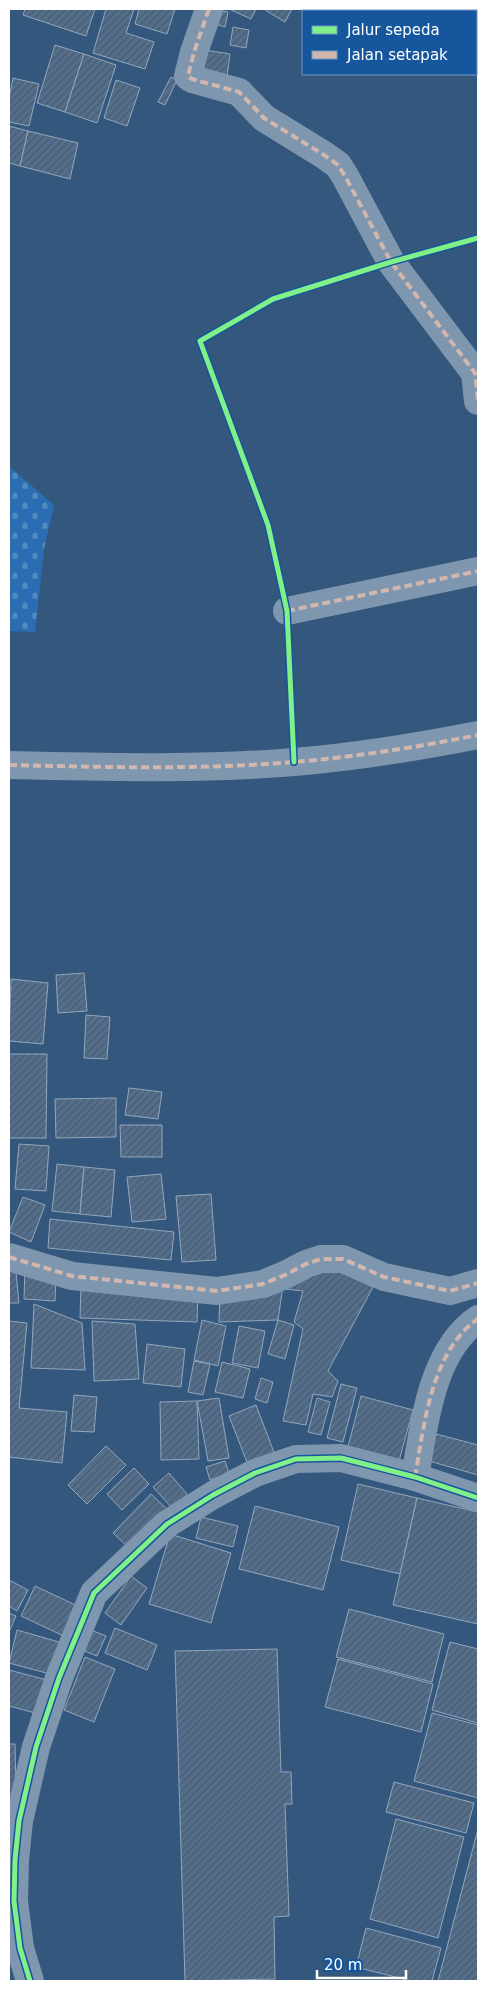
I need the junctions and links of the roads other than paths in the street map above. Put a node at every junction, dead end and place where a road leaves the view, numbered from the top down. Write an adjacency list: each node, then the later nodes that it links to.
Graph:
1 (209, 9): 2 (street)
2 (477, 373): 3 (street)
3 (478, 401)
4 (478, 571): 5 (street)
5 (287, 611)
6 (478, 735): 7 (street)
7 (9, 765)
8 (9, 1257): 9 (street)
9 (478, 1283)
10 (478, 1319): 11 (street)
11 (415, 1477): 12 (street); 13 (street)
12 (478, 1498)
13 (12, 1860): 14 (street)
14 (30, 1981)

